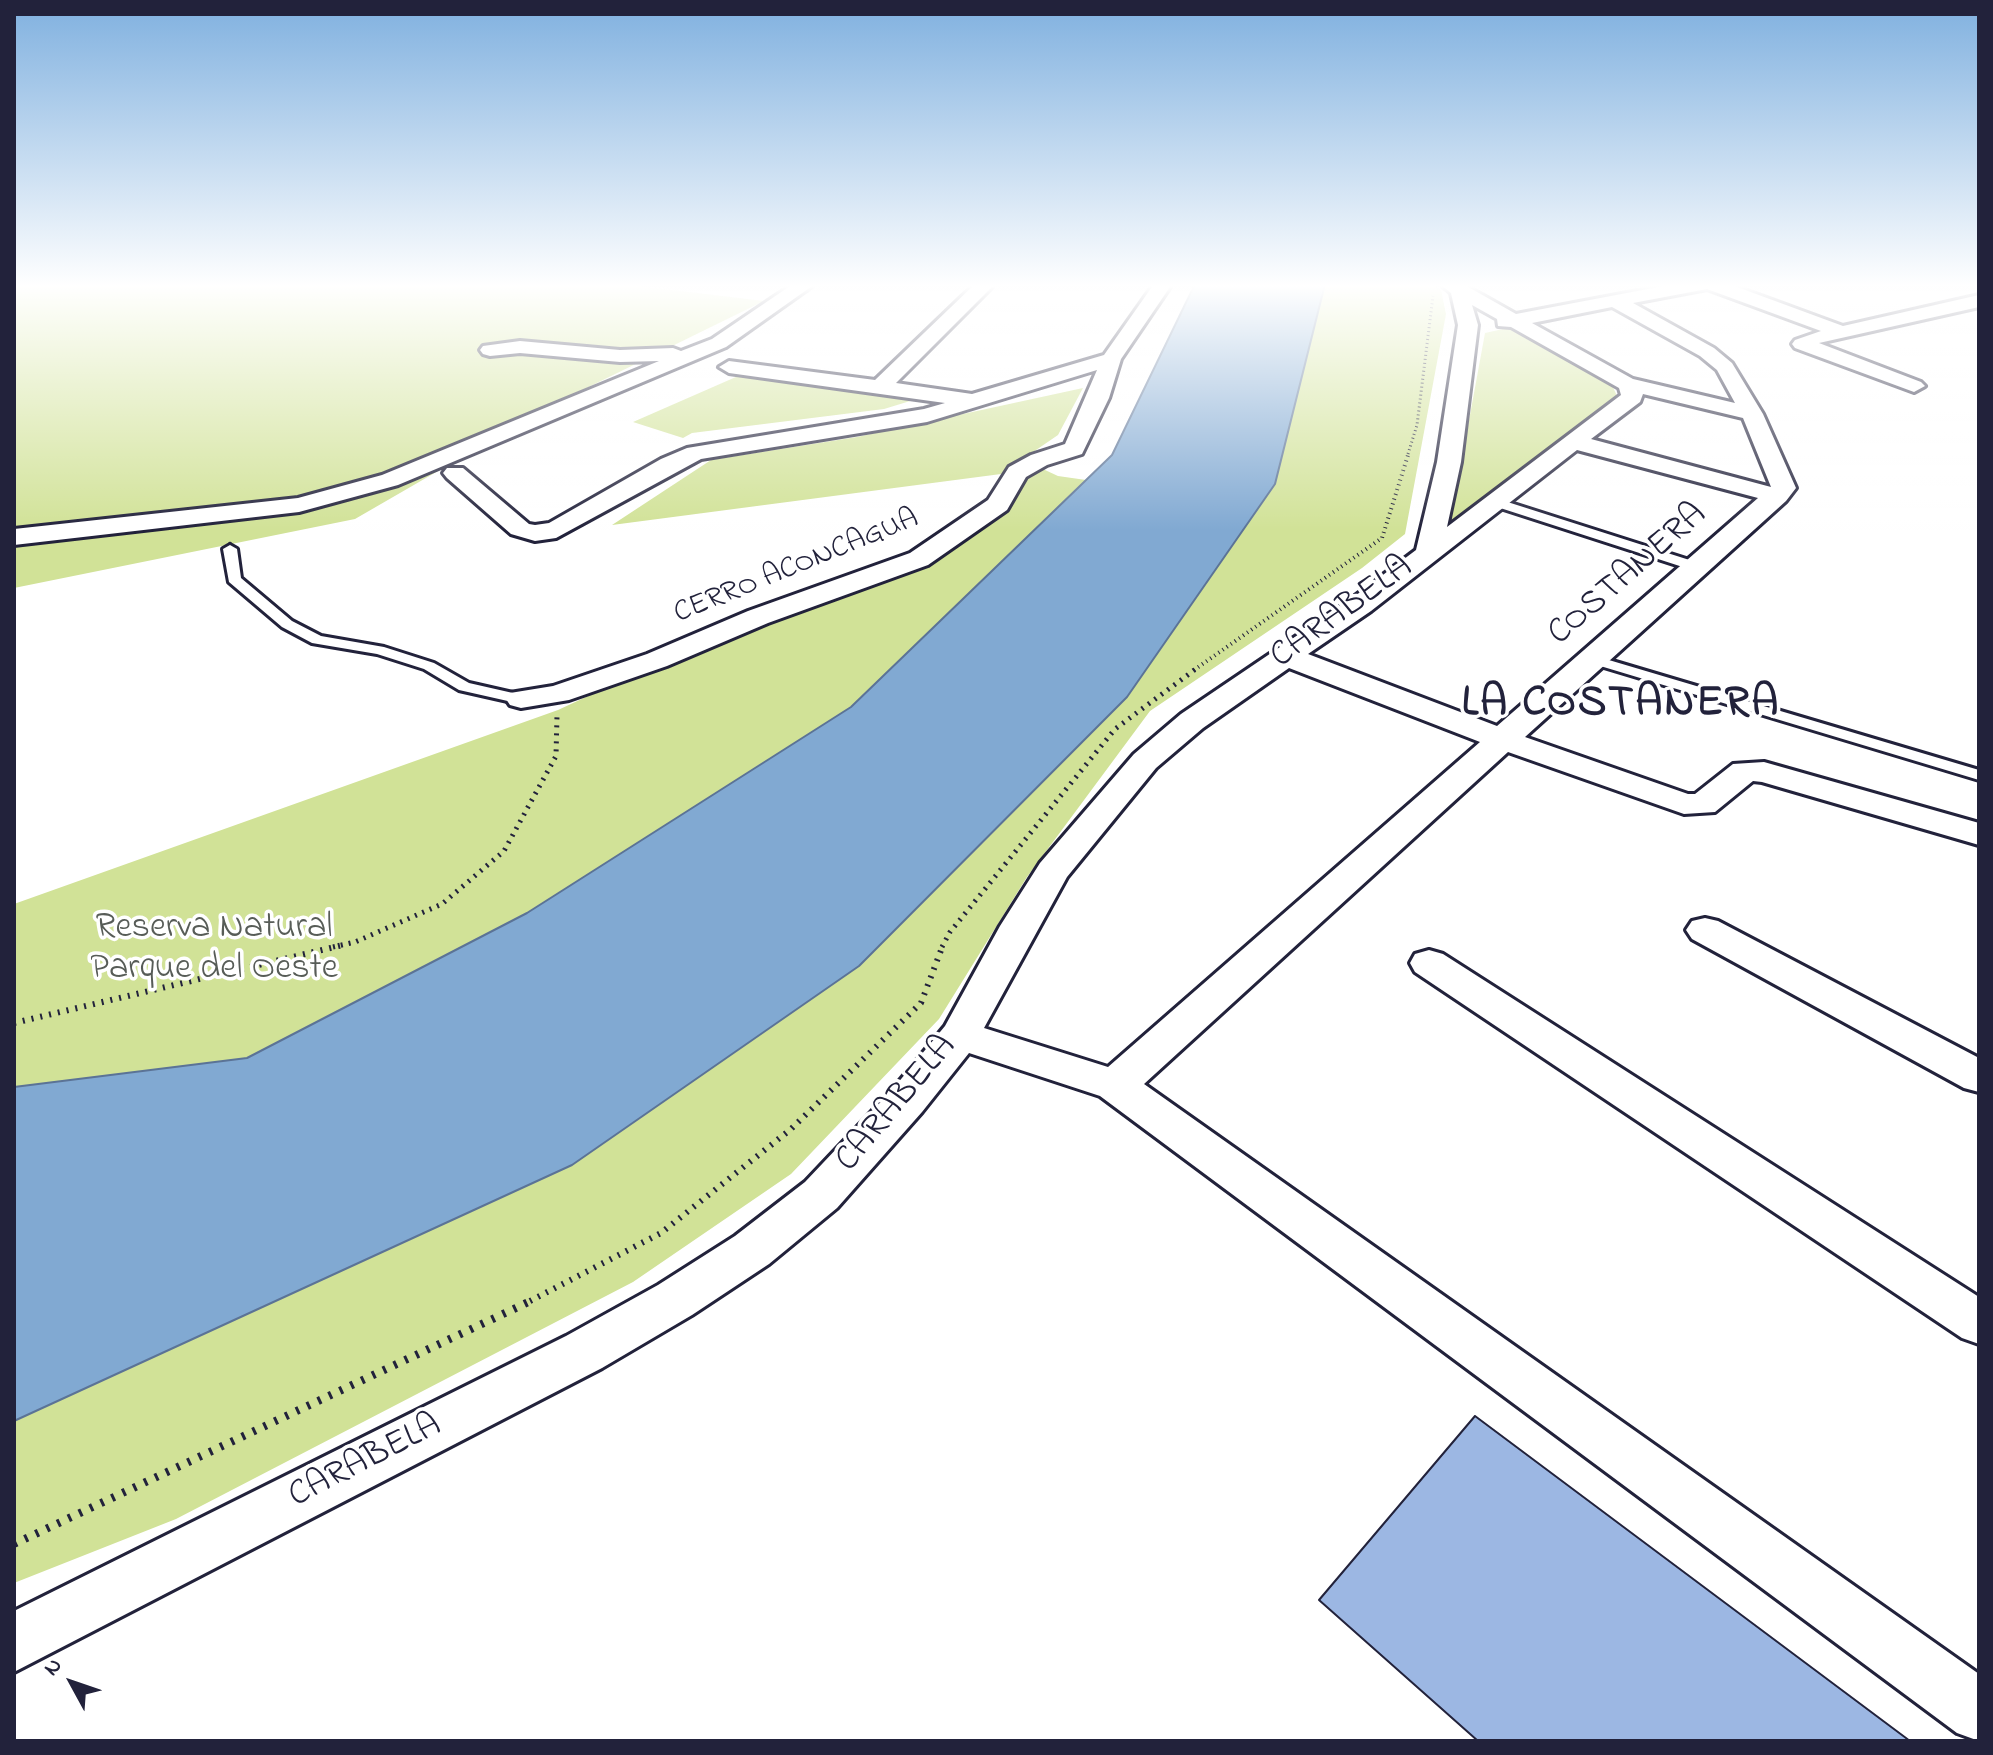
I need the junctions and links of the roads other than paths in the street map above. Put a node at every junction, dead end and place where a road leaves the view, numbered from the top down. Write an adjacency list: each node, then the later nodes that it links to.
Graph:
1 (666, 366): 19 (street)
2 (902, 366): 11 (street)
3 (1089, 366): 13 (street)
4 (1109, 366): 25 (street, CERRO ACONCAGUA)
5 (1462, 366): 21 (street, CARABELA)
6 (1594, 366): 10 (street)
7 (1724, 366): 14 (street)
8 (1860, 366): 12 (street)
9 (729, 367): 11 (street)
10 (1626, 384): 14 (street); 15 (street)
11 (881, 386): 13 (street)
12 (1914, 386)
13 (978, 401): 16 (street)
14 (1752, 414): 17 (street)
15 (1574, 442): 17 (street); 18 (street)
16 (455, 473)
17 (1777, 496): 22 (street, COSTANERA)
18 (1495, 502): 21 (street); 22 (lane)
19 (14, 537)
20 (230, 549): 25 (lane)
21 (1428, 553): 23 (street, CARABELA)
22 (1697, 567): 24 (street, COSTANERA)
23 (1286, 656): 26 (street); 31 (street, CARABELA)
24 (1592, 659): 26 (street, COSTANERA); 27 (lane)
25 (521, 699)
26 (1501, 739): 28 (street); 33 (street, COSTANERA)
27 (1979, 775)
28 (1979, 834)
29 (1705, 930): 32 (street)
30 (1429, 963): 34 (street)
31 (960, 1035): 33 (street); 35 (street, CARABELA)
32 (1979, 1077)
33 (1115, 1085): 36 (street)
34 (1979, 1323)
35 (14, 1642)
36 (1979, 1711)

